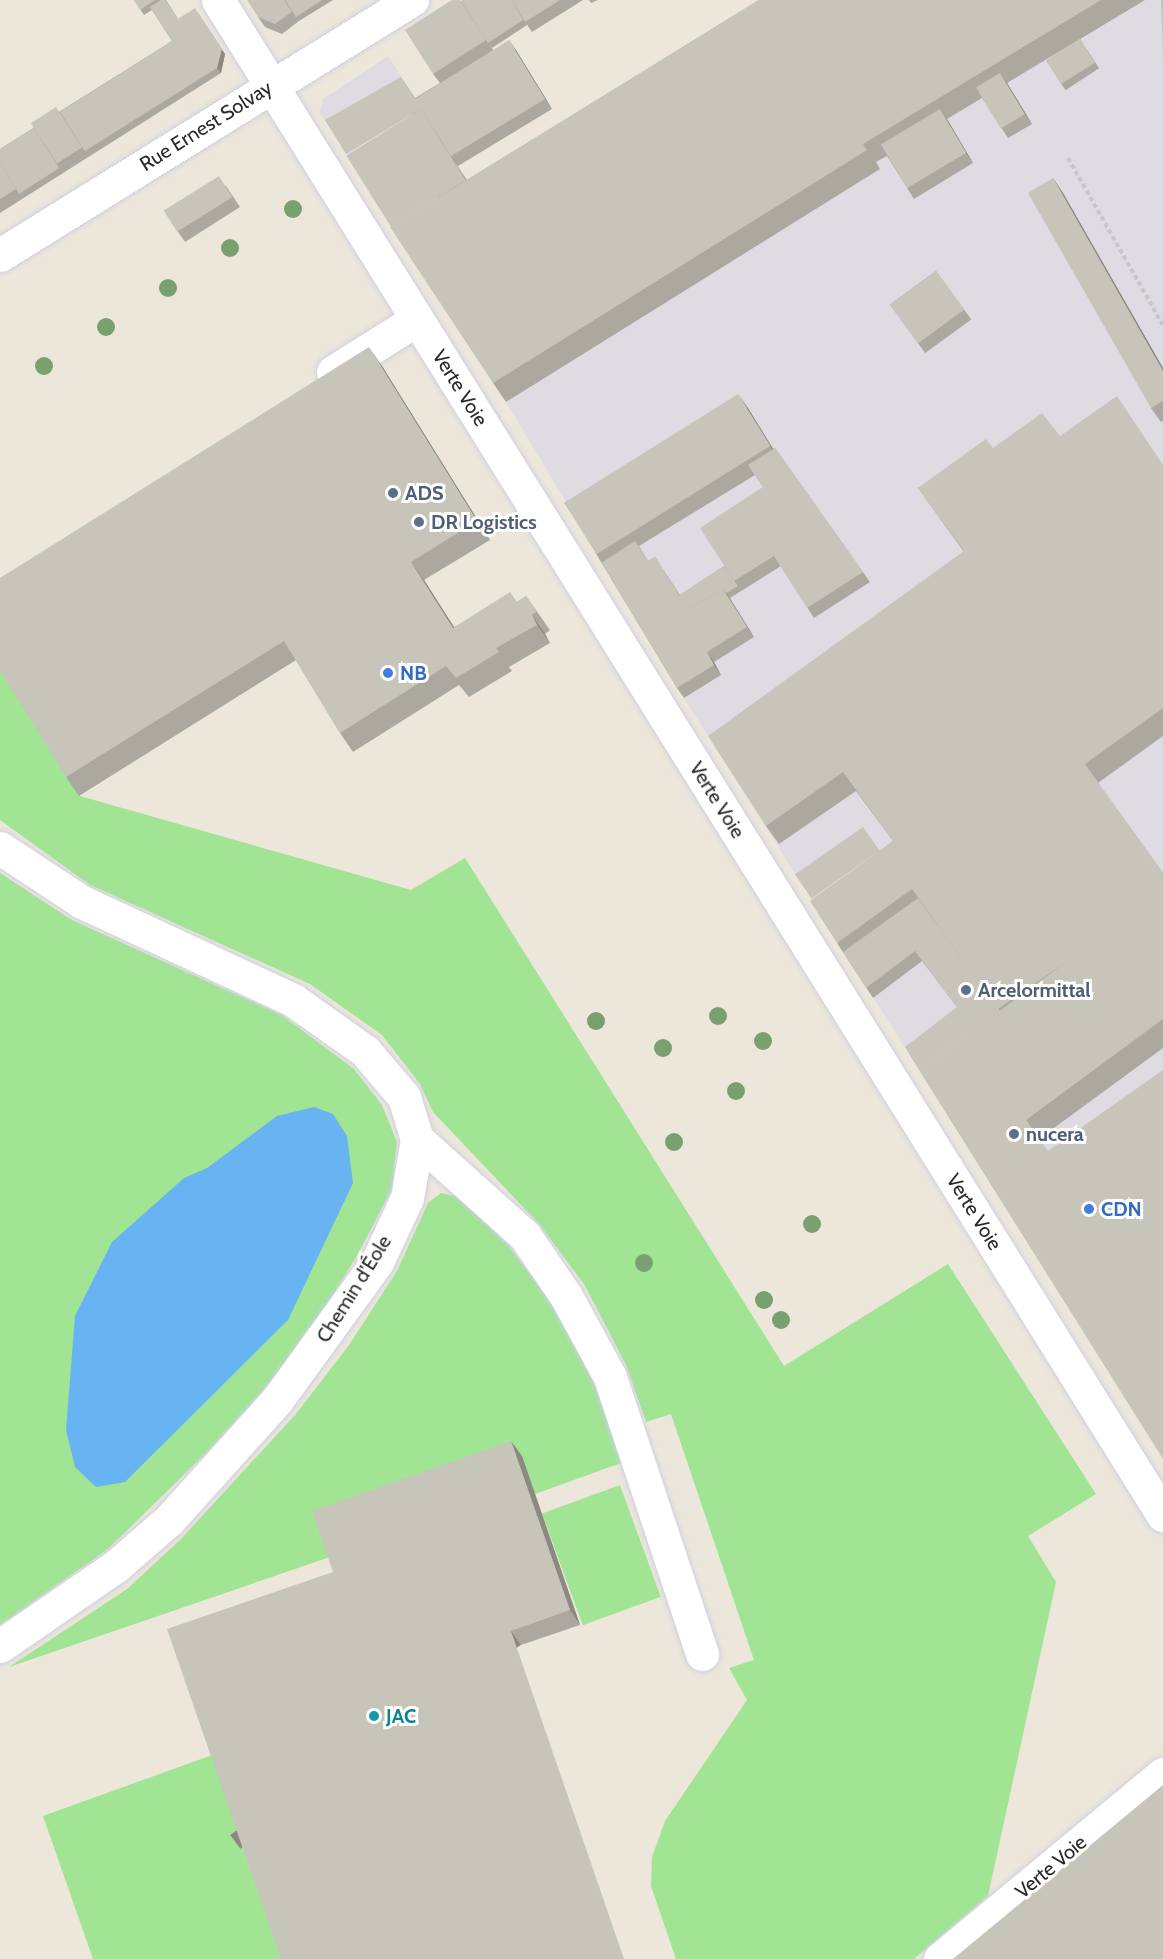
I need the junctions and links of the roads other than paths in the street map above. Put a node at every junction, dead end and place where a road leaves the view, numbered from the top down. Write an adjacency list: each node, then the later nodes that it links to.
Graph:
1 (218, 0): 3 (street, Verte Voie)
2 (412, 0): 3 (street, Rue Ernest Solvay)
3 (270, 86): 4 (street, Rue Ernest Solvay); 5 (street, Verte Voie)
4 (0, 255)
5 (417, 319): 6 (street); 9 (street, Verte Voie)
6 (308, 388)
7 (0, 848): 8 (street, Chemin d'Éole)
8 (417, 1139): 10 (street, Chemin d'Éole); 11 (street)
9 (1163, 1515)
10 (0, 1646)
11 (702, 1654)
12 (1163, 1774): 13 (street, Verte Voie)
13 (940, 1959)

